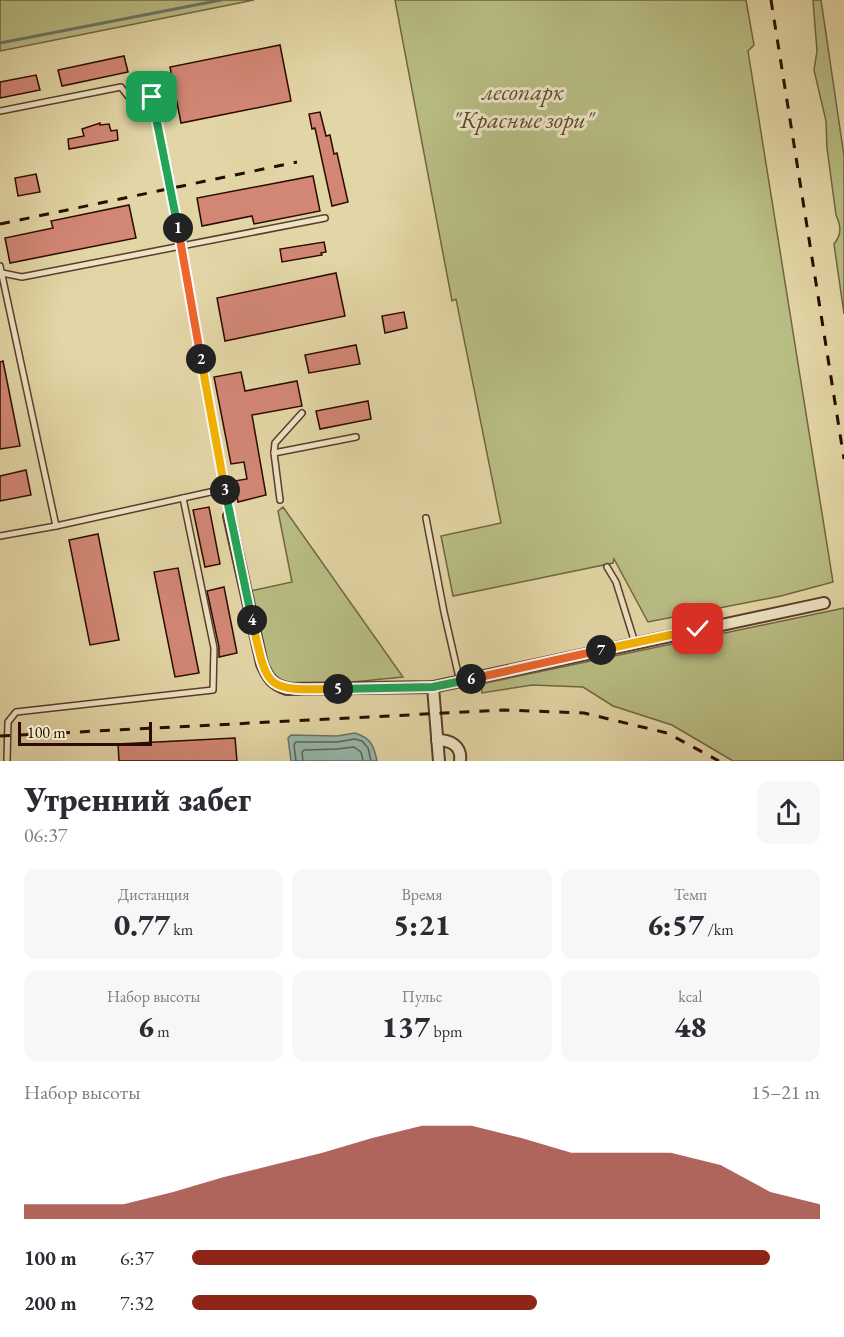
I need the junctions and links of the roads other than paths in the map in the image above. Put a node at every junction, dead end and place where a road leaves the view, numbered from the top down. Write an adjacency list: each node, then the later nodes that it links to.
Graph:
1 (0, 111): 3 (lane)
2 (326, 218): 3 (lane)
3 (182, 247): 5 (lane); 9 (lane)
4 (0, 266): 5 (lane)
5 (2, 273): 14 (lane)
6 (302, 413): 8 (lane)
7 (356, 437): 8 (lane)
8 (274, 453): 11 (lane)
9 (224, 489): 10 (lane); 12 (lane)
10 (183, 498): 14 (lane); 22 (lane)
11 (280, 500)
12 (229, 516): 20 (street)
13 (426, 518): 19 (lane)
14 (56, 525): 15 (lane)
15 (0, 536)
16 (607, 567): 18 (lane)
17 (824, 603): 18 (street)
18 (635, 643): 19 (street)
19 (460, 682): 20 (street)
20 (433, 687): 21 (street)
21 (437, 740): 23 (street); 24 (street)
22 (8, 761)
23 (439, 761)
24 (460, 761)

